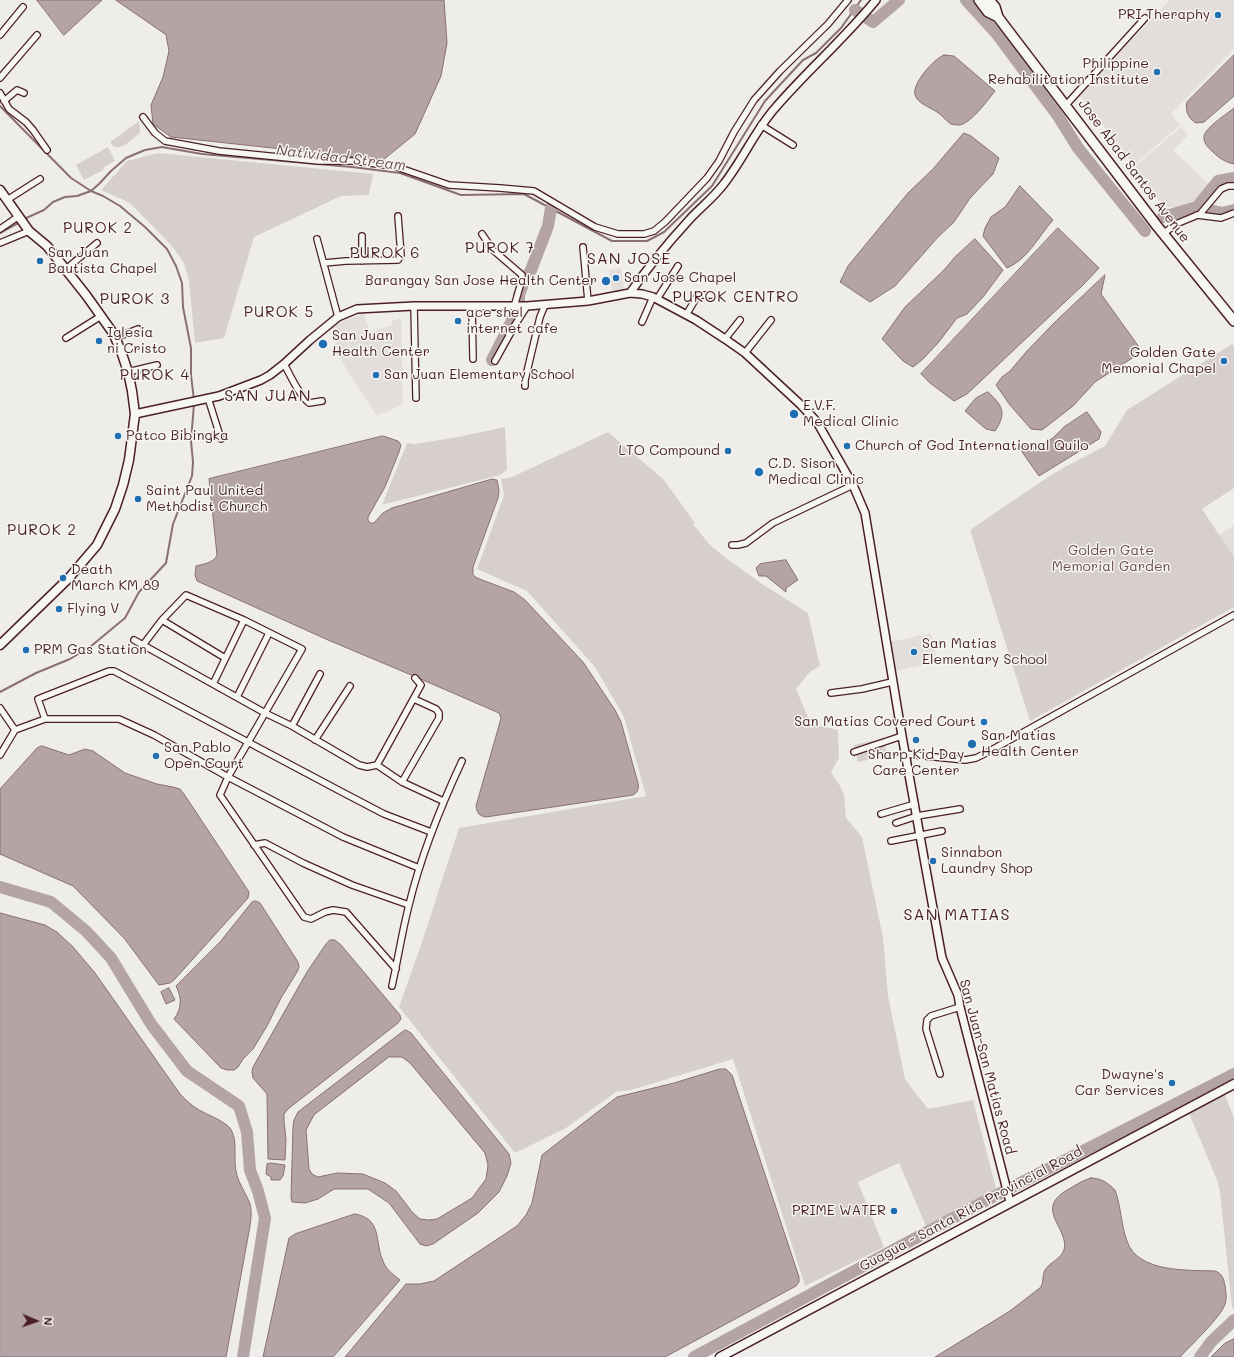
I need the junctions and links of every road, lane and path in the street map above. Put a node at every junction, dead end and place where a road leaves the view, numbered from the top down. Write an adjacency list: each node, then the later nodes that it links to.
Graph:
1 (848, 0): 15 (street)
2 (876, 0): 16 (street)
3 (979, 0): 6 (highway, Jose Abad Santos Avenue)
4 (989, 0): 6 (highway, Jose Abad Santos Avenue)
5 (23, 7): 8 (street)
6 (998, 17): 14 (highway, Jose Abad Santos Avenue)
7 (1145, 18): 14 (street)
8 (0, 35)
9 (37, 35): 10 (street)
10 (0, 78)
11 (24, 93): 13 (street)
12 (0, 94): 13 (street)
13 (4, 101): 18 (street)
14 (1066, 105): 30 (highway, Jose Abad Santos Avenue)
15 (143, 117)
16 (762, 125): 17 (street); 40 (street)
17 (793, 145)
18 (48, 150)
19 (40, 180): 22 (street)
20 (1234, 186): 24 (street)
21 (0, 190): 22 (main road)
22 (7, 200): 26 (main road)
23 (1234, 213): 24 (street)
24 (1199, 214): 30 (street)
25 (398, 216): 36 (street)
26 (21, 219): 27 (street); 28 (main road)
27 (0, 229)
28 (29, 231): 33 (street); 39 (main road)
29 (482, 234): 47 (street)
30 (1163, 234): 53 (highway, Jose Abad Santos Avenue)
31 (362, 236): 36 (street)
32 (317, 239): 37 (street)
33 (0, 243)
34 (97, 243): 39 (street)
35 (583, 247): 43 (street)
36 (362, 261): 37 (street)
37 (324, 263): 50 (street)
38 (678, 266): 42 (street)
39 (66, 269): 49 (main road)
40 (630, 293): 42 (street, San Juan-San Matias Road); 43 (street, San Juan-San Matias Road)
41 (712, 294): 48 (street)
42 (655, 298): 48 (street, San Juan-San Matias Road); 54 (street)
43 (588, 301): 44 (street, San Juan-San Matias Road)
44 (545, 305): 47 (street, San Juan-San Matias Road); 65 (street)
45 (414, 306): 46 (street, San Juan-San Matias Road); 50 (street, San Juan-San Matias Road); 67 (street)
46 (472, 306): 47 (street, San Juan-San Matias Road); 60 (street)
47 (521, 307): 61 (street)
48 (686, 315): 58 (street, San Juan-San Matias Road)
49 (101, 316): 56 (street); 57 (main road)
50 (338, 317): 62 (street, San Juan-San Matias Road)
51 (740, 320): 58 (street)
52 (771, 320): 59 (street)
53 (1234, 321)
54 (642, 322)
55 (138, 329): 57 (street)
56 (66, 338)
57 (115, 338): 64 (main road)
58 (725, 339): 59 (street, San Juan-San Matias Road)
59 (745, 353): 71 (street, San Juan-San Matias Road)
60 (473, 359)
61 (495, 361)
62 (284, 364): 66 (street, San Juan-San Matias Road); 68 (street)
63 (157, 365): 64 (street)
64 (128, 372): 69 (main road)
65 (525, 386)
66 (208, 398): 69 (street, San Juan-San Matias Road); 70 (street)
67 (416, 398)
68 (322, 401)
69 (134, 414): 78 (main road)
70 (221, 439)
71 (853, 485): 72 (street); 83 (street, San Juan-San Matias Road)
72 (732, 545)
73 (1234, 615): 99 (street)
74 (162, 620): 75 (street); 79 (street); 80 (street)
75 (244, 620): 76 (street); 80 (street)
76 (269, 633): 87 (street); 90 (street)
77 (134, 640): 79 (street)
78 (0, 645)
79 (143, 645): 84 (street)
80 (225, 658): 84 (street)
81 (320, 674): 92 (street)
82 (415, 678): 88 (street)
83 (892, 682): 86 (street); 94 (street, San Juan-San Matias Road)
84 (213, 684): 87 (street)
85 (350, 686): 95 (street)
86 (831, 693)
87 (237, 697): 90 (street)
88 (414, 699): 101 (street); 103 (street)
89 (0, 708): 93 (street)
90 (265, 714): 92 (street); 96 (street)
91 (45, 719): 93 (street); 96 (street); 102 (street)
92 (292, 726): 95 (street)
93 (15, 730): 98 (street)
94 (902, 736): 97 (street); 99 (street, San Juan-San Matias Road)
95 (315, 740): 101 (street)
96 (248, 742): 102 (street); 111 (street)
97 (854, 752)
98 (0, 754)
99 (905, 754): 105 (street, San Juan-San Matias Road)
100 (462, 761): 104 (street)
101 (376, 765): 103 (street)
102 (228, 777): 114 (street); 115 (street)
103 (402, 782): 104 (street)
104 (443, 801): 111 (street)
105 (915, 804): 107 (street); 108 (street, San Juan-San Matias Road)
106 (960, 808): 108 (street)
107 (881, 814)
108 (917, 816): 109 (street); 112 (street, San Juan-San Matias Road)
109 (896, 823)
110 (942, 831): 112 (street)
111 (431, 832): 115 (street)
112 (920, 836): 113 (street); 119 (street, San Juan-San Matias Road)
113 (891, 841)
114 (254, 845): 116 (street); 117 (street)
115 (419, 868): 116 (street)
116 (409, 905): 117 (street)
117 (396, 969): 118 (street)
118 (392, 986)
119 (960, 1008): 120 (street); 122 (street, San Juan-San Matias Road)
120 (940, 1074)
121 (1234, 1084): 122 (main road, Guagua - Santa Rita Provincial Road)
122 (1009, 1199): 123 (main road, Guagua - Santa Rita Provincial Road)
123 (720, 1357)

